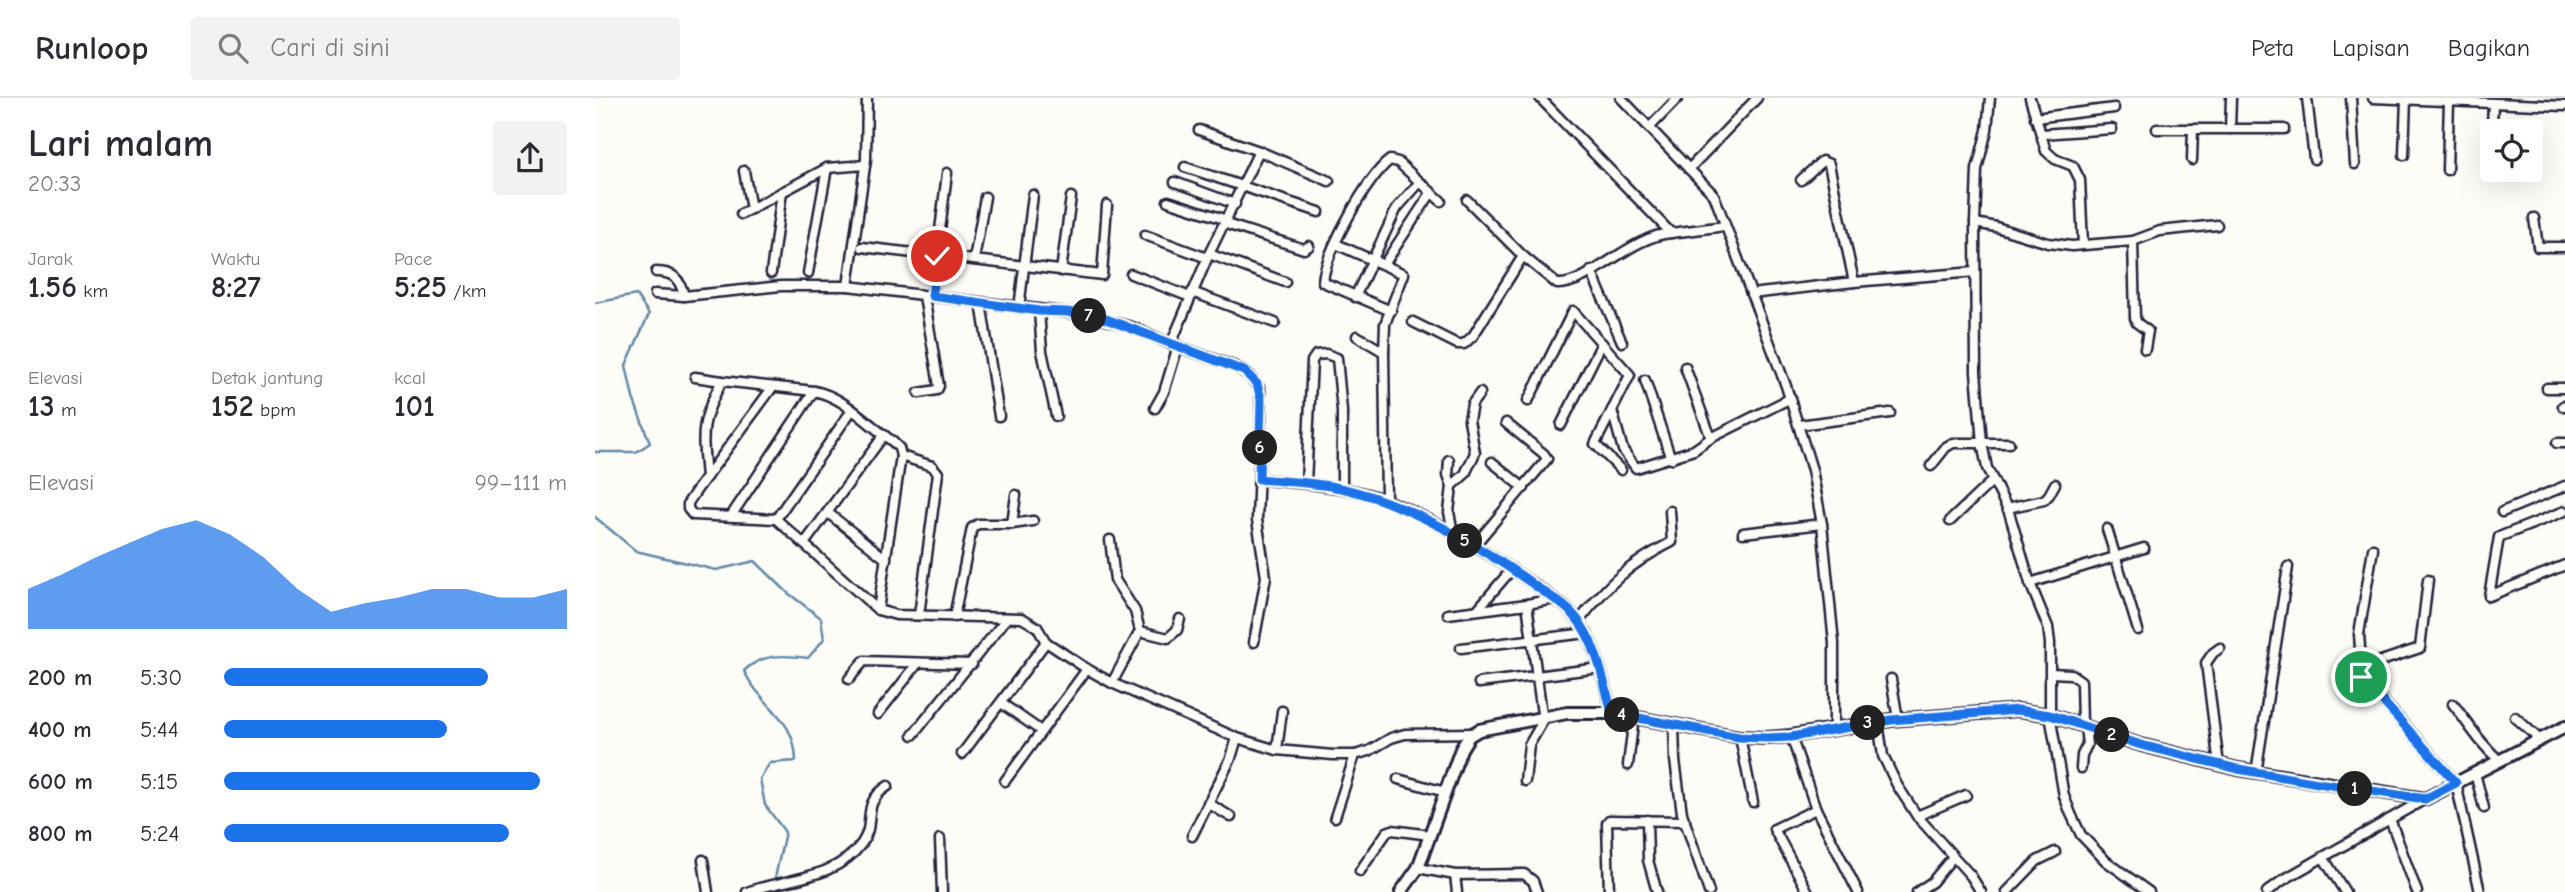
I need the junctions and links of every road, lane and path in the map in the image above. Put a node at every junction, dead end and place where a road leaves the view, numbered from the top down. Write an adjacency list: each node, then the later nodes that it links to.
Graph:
1 (867, 98): 31 (street)
2 (1540, 98): 61 (street)
3 (1621, 98): 18 (street)
4 (1678, 98): 18 (street)
5 (1757, 98): 34 (street)
6 (1990, 98): 58 (street)
7 (2030, 98): 17 (street)
8 (2231, 98): 22 (street)
9 (2307, 98): 28 (street)
10 (2351, 98): 30 (street)
11 (2373, 98): 12 (street)
12 (2406, 99): 13 (street); 27 (street)
13 (2445, 101): 14 (street); 35 (street)
14 (2487, 102): 15 (street)
15 (2565, 106)
16 (2114, 108): 17 (street)
17 (2035, 118): 25 (street)
18 (1649, 128): 34 (street)
19 (2112, 129): 25 (street)
20 (2158, 129): 21 (street)
21 (2193, 129): 22 (street); 29 (street)
22 (2230, 129): 24 (street)
23 (1199, 130): 26 (street)
24 (2284, 130)
25 (2042, 134): 65 (street)
26 (1259, 151): 39 (street); 42 (street)
27 (2404, 155)
28 (2314, 159)
29 (2192, 160)
30 (2355, 164)
31 (865, 165): 33 (street); 85 (street)
32 (1185, 167): 42 (street)
33 (827, 168): 43 (street); 81 (street)
34 (1689, 169): 60 (street)
35 (2447, 170)
36 (744, 171): 53 (street)
37 (947, 173): 69 (street)
38 (1801, 180): 84 (street)
39 (1329, 181)
40 (1175, 183): 51 (street)
41 (1419, 183): 44 (street); 64 (street); 72 (street)
42 (1242, 185): 51 (street); 54 (street)
43 (782, 192): 53 (street); 80 (street)
44 (1431, 193): 50 (street); 74 (street)
45 (1033, 195): 75 (street)
46 (985, 197): 73 (street)
47 (1071, 197): 76 (street)
48 (1468, 200): 71 (street)
49 (1168, 201): 57 (street)
50 (1441, 201)
51 (1235, 204): 57 (street)
52 (1107, 205): 76 (street)
53 (751, 209): 55 (street)
54 (1319, 212)
55 (741, 214)
56 (2534, 218): 68 (street)
57 (1226, 222): 66 (street); 70 (street)
58 (1975, 223): 65 (street); 79 (street)
59 (2217, 225): 63 (street)
60 (1725, 226): 61 (street); 87 (street)
61 (1671, 233): 77 (street)
62 (1145, 235): 70 (street)
63 (2133, 241): 65 (street); 102 (street)
64 (1336, 244): 72 (street); 91 (street)
65 (2083, 244)
66 (1309, 246)
67 (862, 247): 69 (street)
68 (2565, 247)
69 (937, 256): 73 (street); 90 (street)
70 (1208, 256): 83 (street); 88 (street)
71 (1523, 256): 77 (street); 96 (street)
72 (1374, 259): 74 (street); 91 (street)
73 (974, 260): 75 (street)
74 (1385, 263): 95 (street)
75 (1024, 266): 76 (street); 93 (street)
76 (1061, 271)
77 (1591, 271): 99 (street)
78 (656, 272): 89 (street)
79 (1975, 272): 84 (street); 127 (street)
80 (771, 273)
81 (808, 273)
82 (1131, 274): 88 (street)
83 (1285, 282)
84 (1854, 282): 87 (street)
85 (848, 286): 89 (street); 90 (street)
86 (655, 294): 89 (street)
87 (1751, 294): 114 (street)
88 (1191, 295): 97 (street); 101 (street)
89 (684, 296)
90 (928, 296): 92 (street); 112 (street)
91 (1355, 297): 95 (street)
92 (981, 303): 93 (street); 120 (street)
93 (1019, 308): 94 (street)
94 (1039, 311): 101 (street); 121 (street)
95 (1391, 311): 103 (street)
96 (1413, 322)
97 (1275, 323)
98 (1357, 336): 103 (street)
99 (1622, 342)
100 (1602, 343): 115 (street); 118 (street); 123 (street)
101 (1174, 345): 116 (street); 136 (street)
102 (2145, 349)
103 (1384, 352): 145 (street)
104 (1685, 368): 126 (street)
105 (695, 377): 107 (street)
106 (1645, 380): 130 (street)
107 (722, 381): 108 (street); 135 (street)
108 (772, 388): 111 (street); 135 (street)
109 (2547, 388): 110 (street)
110 (2565, 388)
111 (814, 391): 117 (street); 151 (street)
112 (919, 393)
113 (1480, 393): 140 (street)
114 (1791, 398): 124 (street); 126 (street)
115 (1528, 401)
116 (1155, 408)
117 (852, 410): 125 (street); 152 (street)
118 (1612, 410): 130 (street); 134 (street)
119 (1890, 413): 124 (street)
120 (999, 416)
121 (1056, 416)
122 (1506, 423): 143 (street)
123 (1561, 425)
124 (1799, 425): 156 (street)
125 (884, 435): 129 (street); 150 (street)
126 (1711, 438): 130 (street)
127 (1982, 443): 128 (street); 133 (street); 137 (street)
128 (2009, 443)
129 (901, 456): 166 (street); 177 (street)
130 (1671, 459)
131 (1449, 460): 140 (street)
132 (1492, 462): 143 (street)
133 (1931, 466)
134 (1621, 470)
135 (706, 477): 151 (street)
136 (1259, 479): 138 (street); 187 (street)
137 (1992, 481): 146 (street); 154 (street)
138 (1306, 483): 142 (street); 142 (street)
139 (2055, 484): 146 (street)
140 (1452, 486): 158 (street)
141 (2565, 486): 149 (street)
142 (1342, 488): 145 (street)
143 (1524, 488): 162 (street)
144 (1016, 495): 155 (street)
145 (1386, 500): 158 (street)
146 (2007, 508): 171 (street)
147 (1670, 511): 181 (street)
148 (2565, 511): 167 (street)
149 (2502, 512)
150 (828, 513): 161 (street); 166 (street)
151 (731, 516): 152 (street)
152 (776, 519): 161 (street)
153 (1033, 521): 155 (street)
154 (1950, 521)
155 (1012, 524): 178 (street)
156 (1822, 524): 159 (street); 215 (street)
157 (2107, 529): 165 (street)
158 (1453, 533): 162 (street)
159 (1743, 533)
160 (1110, 540): 183 (street)
161 (804, 544): 174 (street)
162 (1473, 547): 169 (street)
163 (2144, 548): 165 (street)
164 (2374, 549): 193 (street)
165 (2116, 556): 171 (street); 182 (street)
166 (886, 559): 174 (street)
167 (2565, 565)
168 (2288, 567): 230 (street)
169 (1512, 569): 172 (street); 175 (street)
170 (2428, 580): 193 (street)
171 (2030, 583): 195 (street)
172 (1555, 599): 173 (street); 181 (street)
173 (1527, 604): 175 (street); 185 (street)
174 (878, 610): 177 (street)
175 (1476, 610): 176 (street)
176 (1448, 614)
177 (919, 615): 178 (street)
178 (954, 617): 179 (street)
179 (1007, 618): 186 (street); 191 (street)
180 (1180, 619): 183 (street)
181 (1579, 621): 184 (street)
182 (2138, 630)
183 (1140, 631): 199 (street)
184 (1587, 633): 185 (street); 192 (street)
185 (1531, 640): 188 (street); 196 (street)
186 (1046, 642): 194 (street); 201 (street)
187 (1254, 642)
188 (1461, 648)
189 (2220, 648): 228 (street)
190 (918, 663): 191 (street); 197 (street); 205 (street)
191 (972, 664): 218 (street)
192 (1600, 668): 196 (street); 204 (street)
193 (2360, 668): 235 (street)
194 (1087, 669): 199 (street); 216 (street)
195 (2050, 673): 206 (street); 213 (street)
196 (1536, 676): 200 (street); 207 (street)
197 (849, 679)
198 (1891, 679): 210 (street)
199 (1112, 683): 221 (street)
200 (1479, 683)
201 (1001, 703): 216 (street); 224 (street)
202 (2453, 704): 226 (street)
203 (1282, 711): 223 (street)
204 (1612, 713): 207 (street); 208 (street)
205 (878, 714)
206 (2050, 715): 210 (street); 213 (street); 274 (street)
207 (1543, 716): 217 (street); 234 (street)
208 (1634, 717): 212 (street); 227 (street)
209 (2515, 717): 222 (street)
210 (1898, 719): 211 (street)
211 (1878, 722): 215 (street); 244 (street)
212 (1674, 724): 219 (street); 249 (street)
213 (2084, 726): 228 (street); 229 (street)
214 (2565, 727): 222 (street)
215 (1833, 729): 220 (street)
216 (1041, 731): 233 (street)
217 (1473, 733): 225 (street); 237 (street)
218 (913, 735)
219 (1739, 737): 220 (street); 240 (street)
220 (1791, 737): 243 (street)
221 (1237, 738): 223 (street); 241 (street)
222 (2540, 740): 226 (street)
223 (1277, 750): 225 (street)
224 (962, 754)
225 (1355, 755): 246 (street)
226 (2499, 760): 231 (street)
227 (1628, 765)
228 (2219, 765): 230 (street)
229 (2081, 768)
230 (2256, 773): 239 (street)
231 (2475, 773): 235 (street); 242 (street)
232 (1398, 779): 237 (street)
233 (1005, 781)
234 (1525, 781)
235 (2456, 783): 239 (street); 278 (street)
236 (888, 786): 261 (street)
237 (1445, 792): 250 (street)
238 (1966, 795): 244 (street)
239 (2425, 799): 247 (street)
240 (1753, 802)
241 (1208, 803): 245 (street); 251 (street)
242 (2483, 808)
243 (1816, 809): 269 (street); 270 (street)
244 (1917, 816): 255 (street)
245 (1231, 817)
246 (1335, 817)
247 (2390, 819): 254 (street); 277 (street)
248 (1647, 820): 249 (street); 266 (street); 267 (street)
249 (1685, 821): 268 (street)
250 (1430, 835): 257 (street); 258 (street)
251 (1192, 836)
252 (940, 839): 262 (street)
253 (2055, 852): 273 (street)
254 (2323, 857): 275 (street); 276 (street)
255 (1952, 858): 271 (street); 272 (street)
256 (703, 860): 260 (street)
257 (1418, 867): 259 (street); 263 (street)
258 (1360, 870)
259 (1455, 875): 264 (street); 265 (street)
260 (708, 892)
261 (747, 892)
262 (941, 892)
263 (1401, 892)
264 (1457, 892)
265 (1537, 892)
266 (1609, 892)
267 (1657, 892)
268 (1709, 892)
269 (1808, 892)
270 (1858, 892)
271 (1917, 892)
272 (1981, 892)
273 (2007, 892)
274 (2150, 892)
275 (2267, 892)
276 (2345, 892)
277 (2417, 892)
278 (2480, 892)

